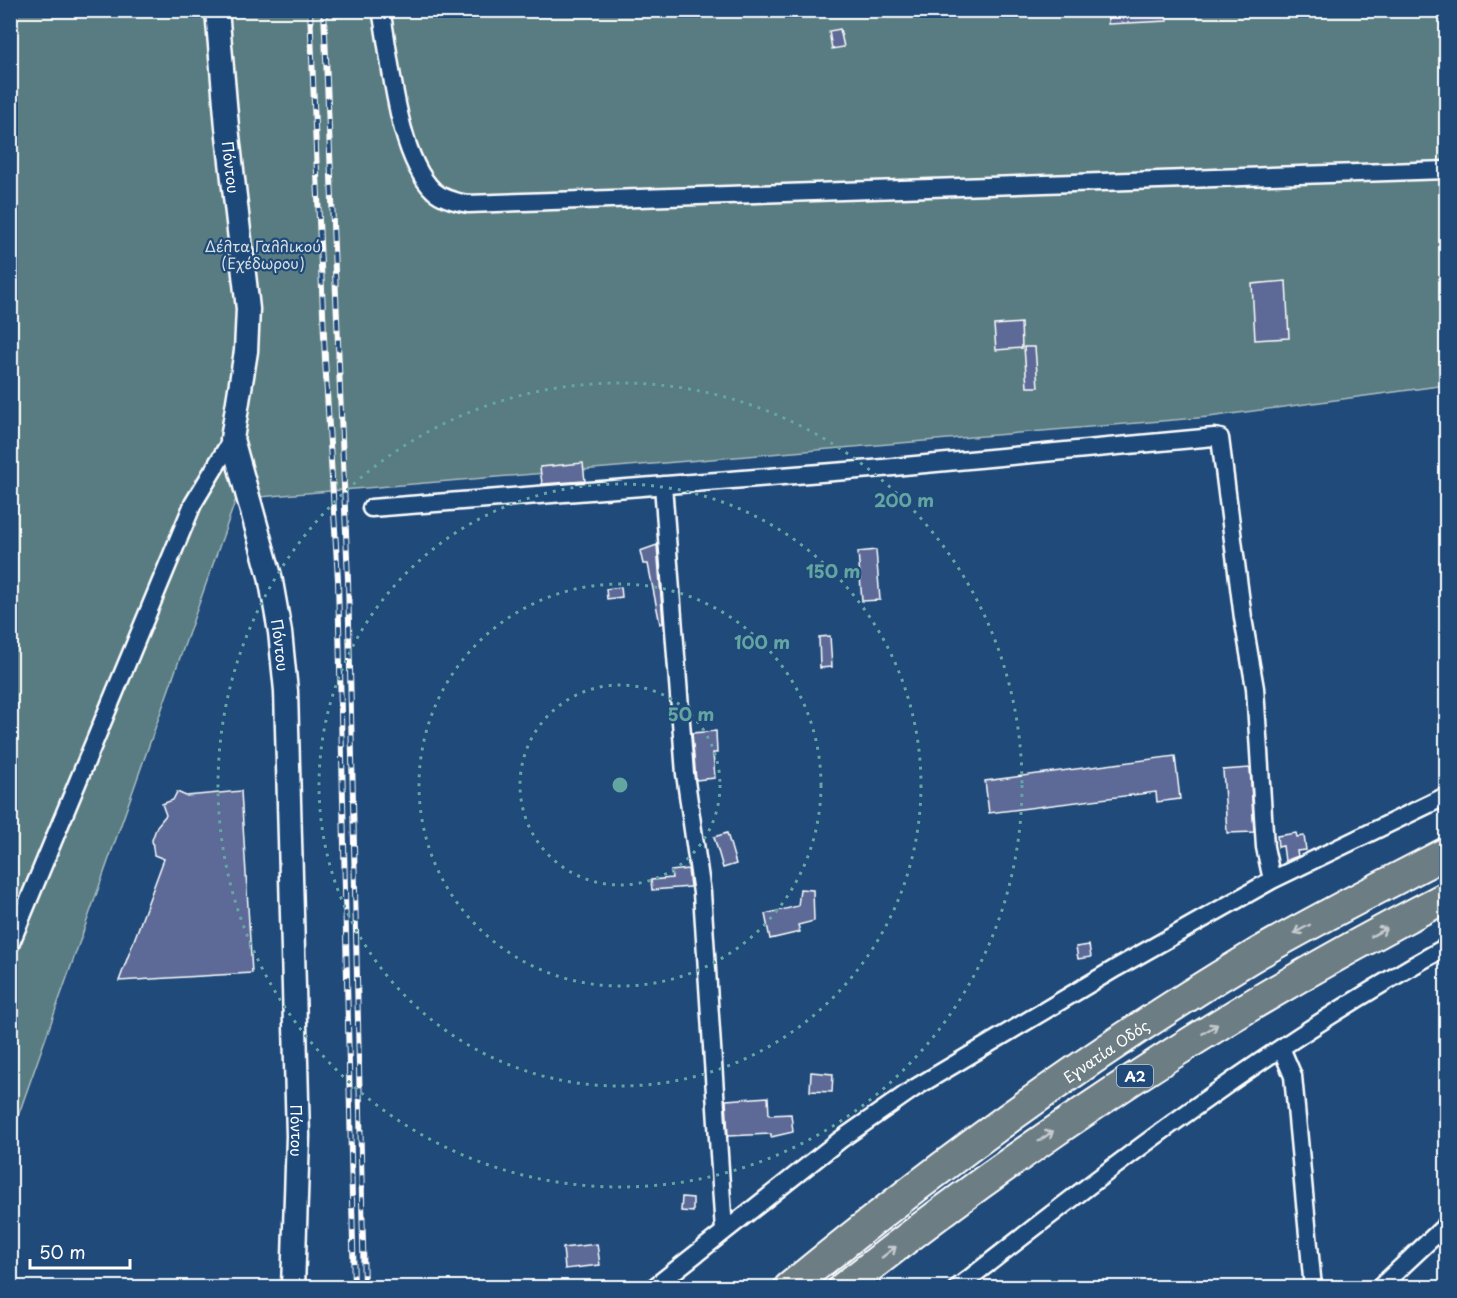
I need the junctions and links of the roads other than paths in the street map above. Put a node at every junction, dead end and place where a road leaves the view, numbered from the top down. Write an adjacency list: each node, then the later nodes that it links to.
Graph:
1 (217, 10): 4 (street, Πόντου)
2 (381, 10): 3 (street)
3 (1446, 170)
4 (232, 438): 11 (street); 16 (street, Πόντου)
5 (663, 485): 6 (street); 9 (street); 15 (street)
6 (371, 508)
7 (1446, 796): 9 (street)
8 (1446, 853): 18 (highway, Εγνατία Οδός / Α2, one-way to 18)
9 (1272, 880): 15 (street)
10 (1446, 897): 19 (highway, Α2, one-way to 10)
11 (10, 945)
12 (1446, 947): 13 (street)
13 (1281, 1048): 20 (street); 21 (street)
14 (1446, 1225): 22 (street)
15 (724, 1231): 17 (street)
16 (293, 1287)
17 (653, 1287)
18 (789, 1287)
19 (843, 1287)
20 (957, 1287)
21 (1313, 1287)
22 (1379, 1287)

